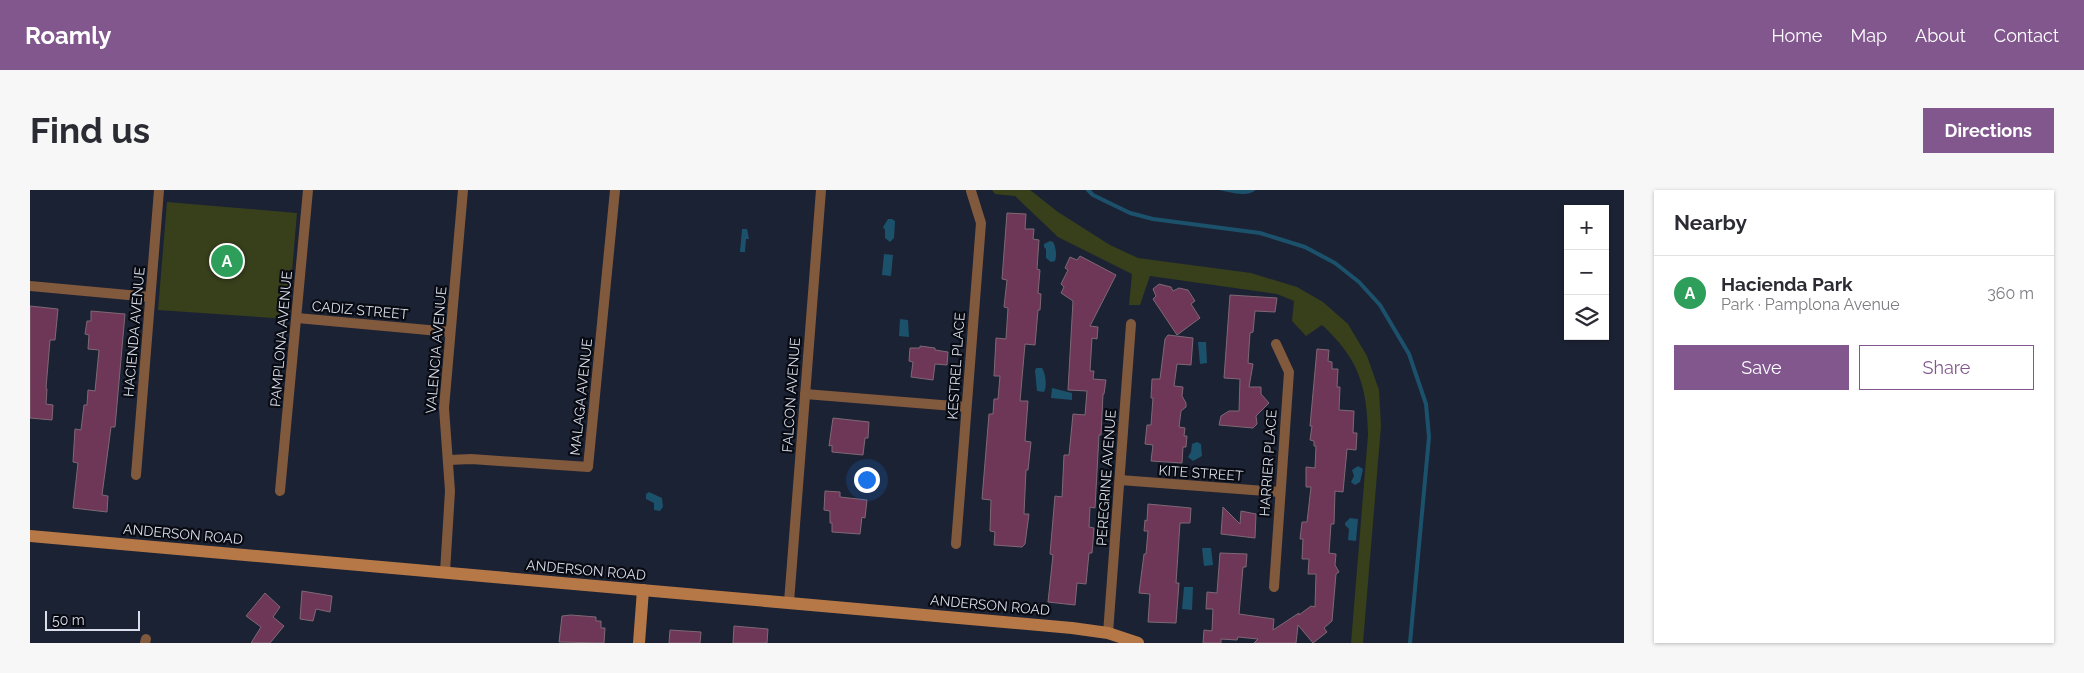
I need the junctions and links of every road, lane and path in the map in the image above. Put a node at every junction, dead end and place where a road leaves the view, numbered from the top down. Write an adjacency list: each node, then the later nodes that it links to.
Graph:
1 (159, 190): 8 (street, HACIENDA AVENUE)
2 (308, 190): 9 (street, PAMPLONA AVENUE)
3 (463, 190): 11 (street, VALENCIA AVENUE)
4 (615, 190): 15 (street, MALAGA AVENUE)
5 (821, 190): 13 (street, FALCON AVENUE)
6 (971, 191): 14 (street, KESTREL PLACE)
7 (30, 286): 8 (street)
8 (150, 297): 16 (street, HACIENDA AVENUE)
9 (297, 318): 11 (street, CADIZ STREET); 18 (street, PAMPLONA AVENUE)
10 (1131, 324): 17 (street, PEREGRINE AVENUE)
11 (450, 332): 15 (street, VALENCIA AVENUE)
12 (1276, 344): 19 (street, HARRIER PLACE)
13 (805, 394): 14 (street); 25 (street, FALCON AVENUE)
14 (966, 407): 21 (street, KESTREL PLACE)
15 (449, 460): 22 (street, VALENCIA AVENUE)
16 (136, 475)
17 (1120, 480): 19 (street, KITE STREET); 26 (street, PEREGRINE AVENUE)
18 (280, 490)
19 (1280, 492): 23 (street, HARRIER PLACE)
20 (30, 536): 22 (street, ANDERSON ROAD)
21 (956, 544)
22 (445, 572): 24 (street, ANDERSON ROAD)
23 (1274, 587)
24 (643, 590): 25 (street, ANDERSON ROAD); 27 (street)
25 (789, 602): 26 (street, ANDERSON ROAD)
26 (1108, 633): 28 (street, ANDERSON ROAD)
27 (639, 643)
28 (1138, 643)

